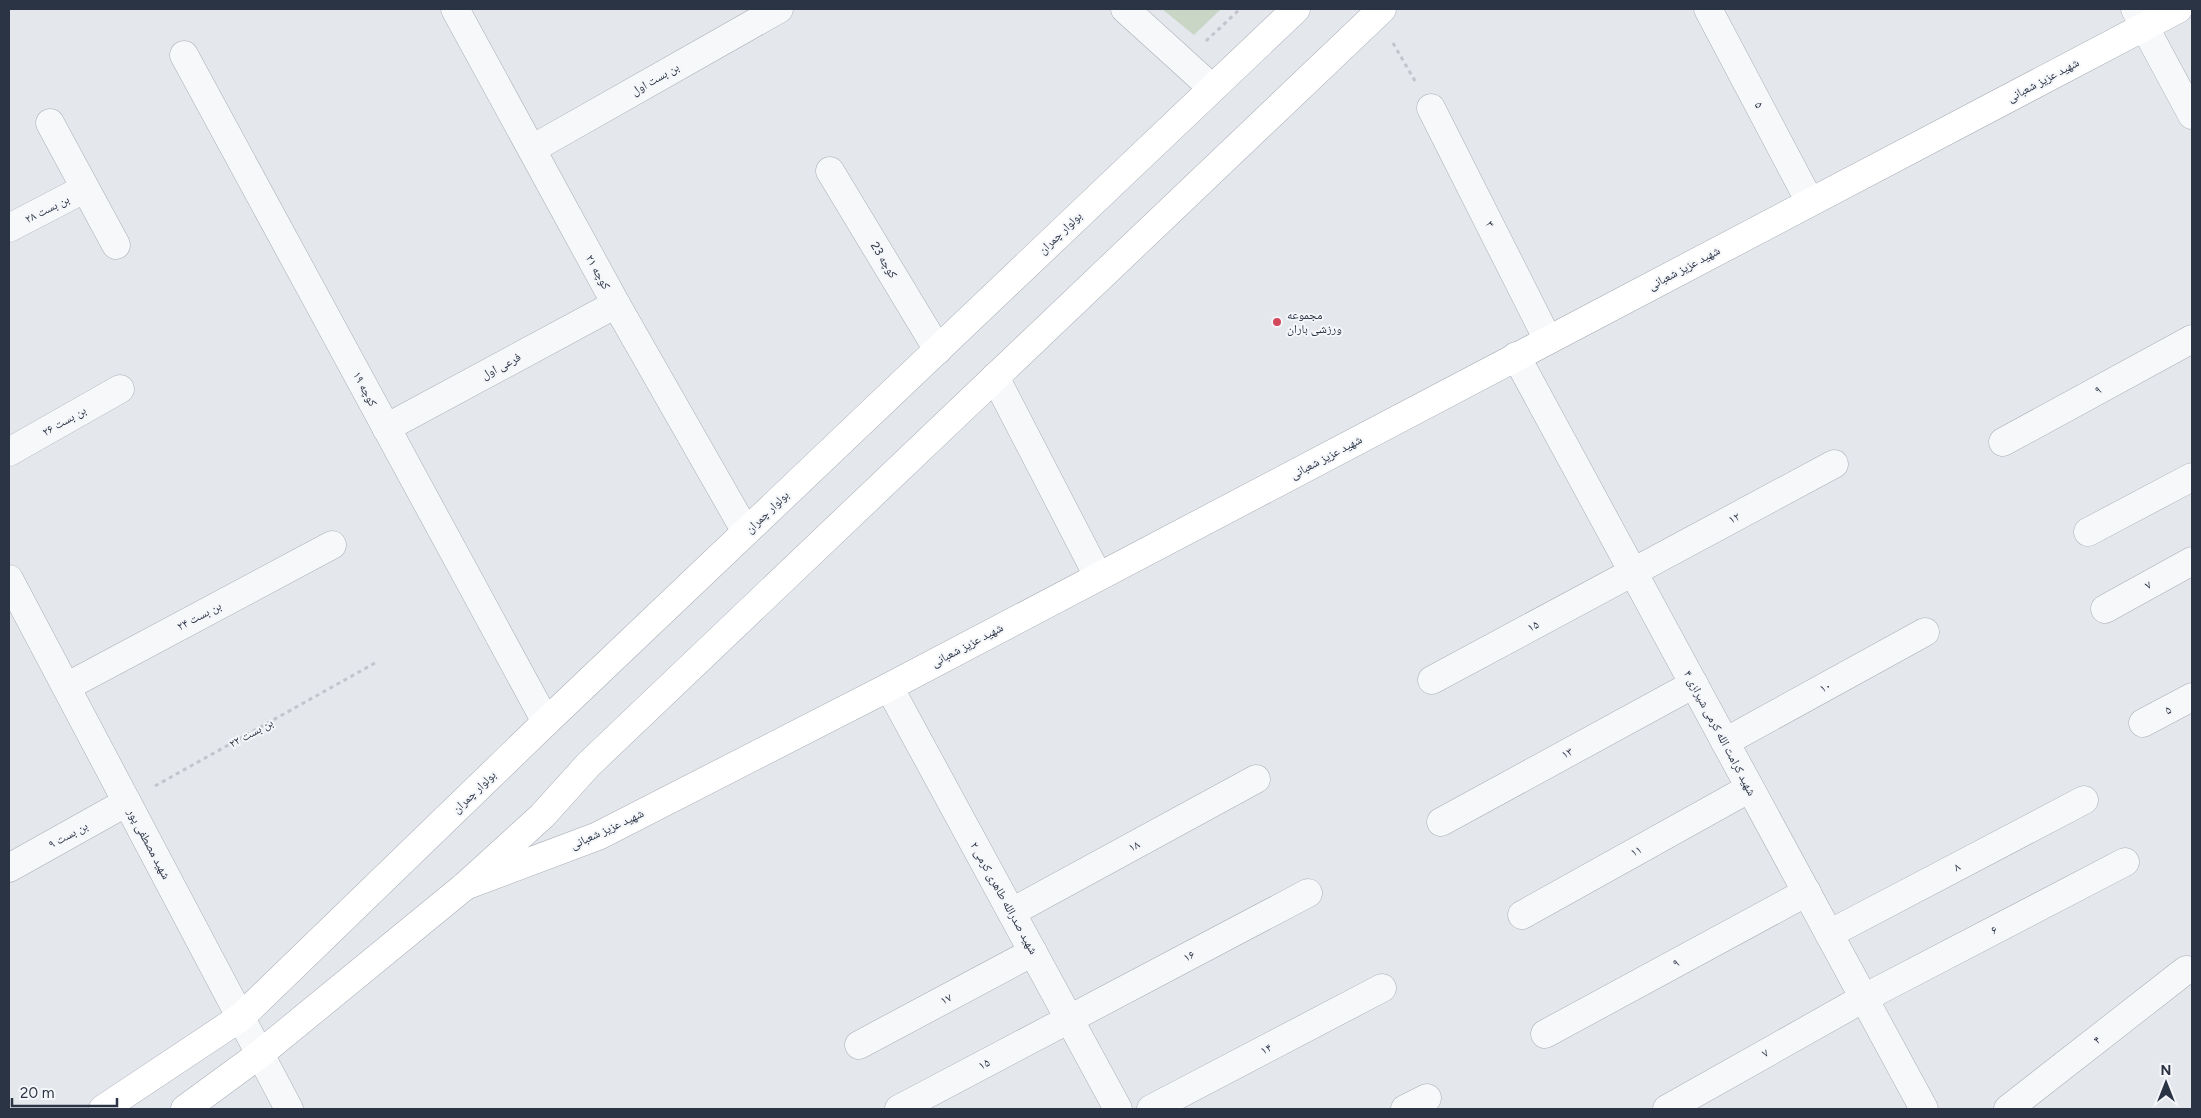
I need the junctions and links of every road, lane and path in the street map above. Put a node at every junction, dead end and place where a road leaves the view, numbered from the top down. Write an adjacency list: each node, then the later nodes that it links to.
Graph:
1 (455, 9): 16 (street, کوچه ۲۱)
2 (779, 9): 16 (street, بن بست اول)
3 (1126, 9): 11 (street)
4 (1240, 9): 11 (path)
5 (1296, 9): 12 (main road, بولوار چمران)
6 (1708, 9): 19 (street, ۵)
7 (2178, 9): 9 (main road, شهید عزیز شعبانی)
8 (1379, 11): 13 (path); 27 (main road)
9 (2140, 17): 14 (street); 19 (main road, شهید عزیز شعبانی)
10 (184, 55): 29 (street, کوچه ۱۹)
11 (1184, 63): 12 (street)
12 (1212, 88): 25 (main road, بولوار چمران)
13 (1431, 108): 24 (street, ۳)
14 (2192, 115)
15 (50, 123): 18 (street)
16 (532, 149): 22 (street, کوچه ۲۱)
17 (830, 171): 25 (street, کوچه 23)
18 (84, 189): 20 (street, بن بست ۲۸); 21 (street)
19 (1810, 202): 24 (main road, شهید عزیز شعبانی)
20 (9, 228)
21 (116, 245)
22 (616, 304): 29 (street, فرعی اول); 34 (street, کوچه ۲۱)
23 (2192, 339): 30 (street, ۹)
24 (1548, 340): 26 (main road, شهید عزیز شعبانی)
25 (938, 350): 34 (main road, بولوار چمران)
26 (1516, 356): 38 (street, شهید کرامت الله کرمی شیرازی ۴); 39 (main road, شهید عزیز شعبانی)
27 (995, 377): 39 (street); 59 (main road)
28 (120, 389): 31 (street, بن بست ۲۶)
29 (386, 428): 49 (street, کوچه ۱۹)
30 (2003, 442)
31 (9, 452)
32 (1834, 464): 38 (street, ۱۲)
33 (2192, 477): 35 (street)
34 (746, 532): 49 (main road, بولوار چمران)
35 (2088, 532)
36 (332, 545): 46 (street, بن بست ۲۴)
37 (2192, 561): 41 (street, ۷)
38 (1633, 572): 44 (street, ۱۵); 45 (street, شهید کرامت الله کرمی شیرازی ۴)
39 (1098, 576): 47 (main road, شهید عزیز شعبانی)
40 (9, 579): 46 (street, شهید مصطفی پور)
41 (2105, 609)
42 (1925, 632): 51 (street, ۱۰)
43 (375, 663): 55 (path, بن بست ۲۲)
44 (1432, 680)
45 (1694, 684): 51 (street, شهید کرامت الله کرمی شیرازی ۴); 56 (street, ۱۳)
46 (66, 687): 55 (street, شهید مصطفی پور)
47 (888, 687): 59 (main road, شهید عزیز شعبانی); 62 (street, شهید صدرالله طاهری کرمی ۲)
48 (2192, 697): 50 (street, ۵)
49 (546, 722): 69 (main road, بولوار چمران)
50 (2143, 723)
51 (1726, 742): 53 (street, شهید کرامت الله کرمی شیرازی ۴)
52 (1256, 779): 62 (street, ۱۸)
53 (1750, 788): 60 (street, شهید کرامت الله کرمی شیرازی ۴); 63 (street, ۱۱)
54 (2084, 800): 64 (street, ۸)
55 (127, 802): 58 (street, بن بست ۹); 69 (street, شهید مصطفی پور)
56 (1441, 822)
57 (2125, 862): 68 (street, ۶)
58 (9, 868)
59 (466, 886): 73 (main road)
60 (1807, 892): 64 (street, شهید کرامت الله کرمی شیرازی ۴); 71 (street, ۹)
61 (1308, 893): 70 (street, ۱۶)
62 (1012, 912): 65 (street, شهید صدرالله طاهری کرمی ۲)
63 (1522, 915)
64 (1829, 934): 68 (street, شهید کرامت الله کرمی شیرازی ۴)
65 (1033, 952): 70 (street, شهید صدرالله طاهری کرمی ۲); 72 (street, ۱۷)
66 (2186, 970): 82 (street, ۴)
67 (1382, 988): 79 (street, ۱۴)
68 (1864, 998): 80 (street, ۷); 81 (street, شهید کرامت الله کرمی شیرازی ۴)
69 (241, 1017): 73 (street, شهید مصطفی پور); 74 (main road, بولوار چمران)
70 (1069, 1018): 77 (street, ۱۵); 78 (street, شهید صدرالله طاهری کرمی ۲)
71 (1545, 1034)
72 (859, 1045)
73 (260, 1054): 75 (main road); 76 (street, شهید مصطفی پور)
74 (103, 1109)
75 (185, 1109)
76 (289, 1109)
77 (899, 1109)
78 (1118, 1109)
79 (1151, 1109)
80 (1667, 1109)
81 (1924, 1109)
82 (2008, 1109)

